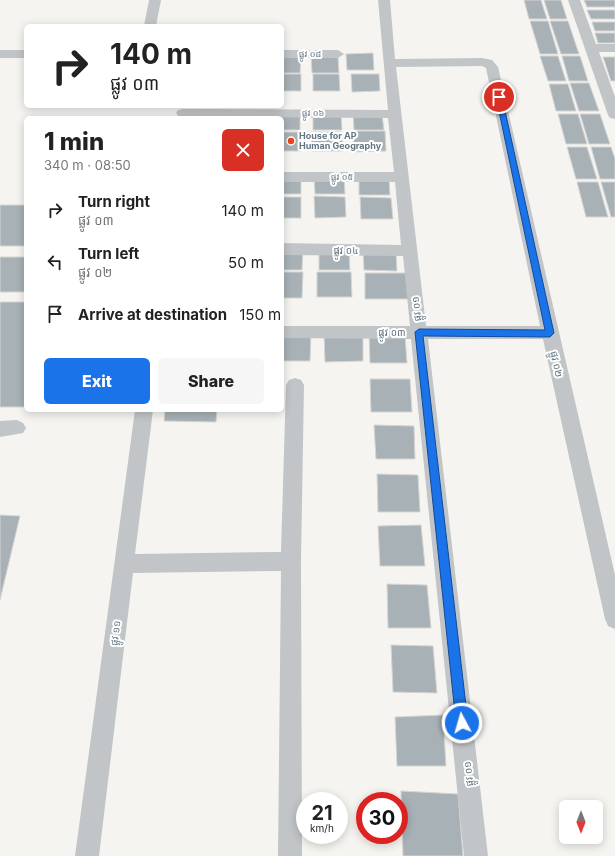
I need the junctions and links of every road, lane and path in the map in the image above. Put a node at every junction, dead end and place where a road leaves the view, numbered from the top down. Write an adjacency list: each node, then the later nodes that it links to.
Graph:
1 (155, 0): 4 (street)
2 (384, 0): 11 (street, ផ្លូវ ០១)
3 (574, 0): 5 (street)
4 (150, 24)
5 (591, 48): 6 (street); 14 (street)
6 (615, 48)
7 (0, 54): 8 (street)
8 (24, 54)
9 (284, 54): 10 (street, ផ្លូវ ០៨)
10 (338, 54)
11 (389, 63): 13 (street, ផ្លូវ ០១); 21 (street, ផ្លូវ ០២)
12 (183, 112): 13 (street, ផ្លូវ ០៦)
13 (394, 114): 16 (street, ផ្លូវ ០១)
14 (615, 115)
15 (284, 177): 16 (street, ផ្លូវ ០៥)
16 (402, 178): 18 (street, ផ្លូវ ០១)
17 (284, 250): 18 (street, ផ្លូវ ០៤)
18 (410, 250): 20 (street, ផ្លូវ ០១)
19 (284, 332): 20 (street, ផ្លូវ ០៣)
20 (419, 332): 21 (street, ផ្លូវ ០៣); 29 (street, ផ្លូវ ០១)
21 (550, 333): 26 (street, ផ្លូវ ០២)
22 (295, 385): 24 (street)
23 (144, 412): 25 (street, ផ្លូវ ១១)
24 (291, 561): 25 (street); 28 (street)
25 (124, 564): 27 (street, ផ្លូវ ១១)
26 (615, 619)
27 (86, 856)
28 (290, 856)
29 (476, 856)

